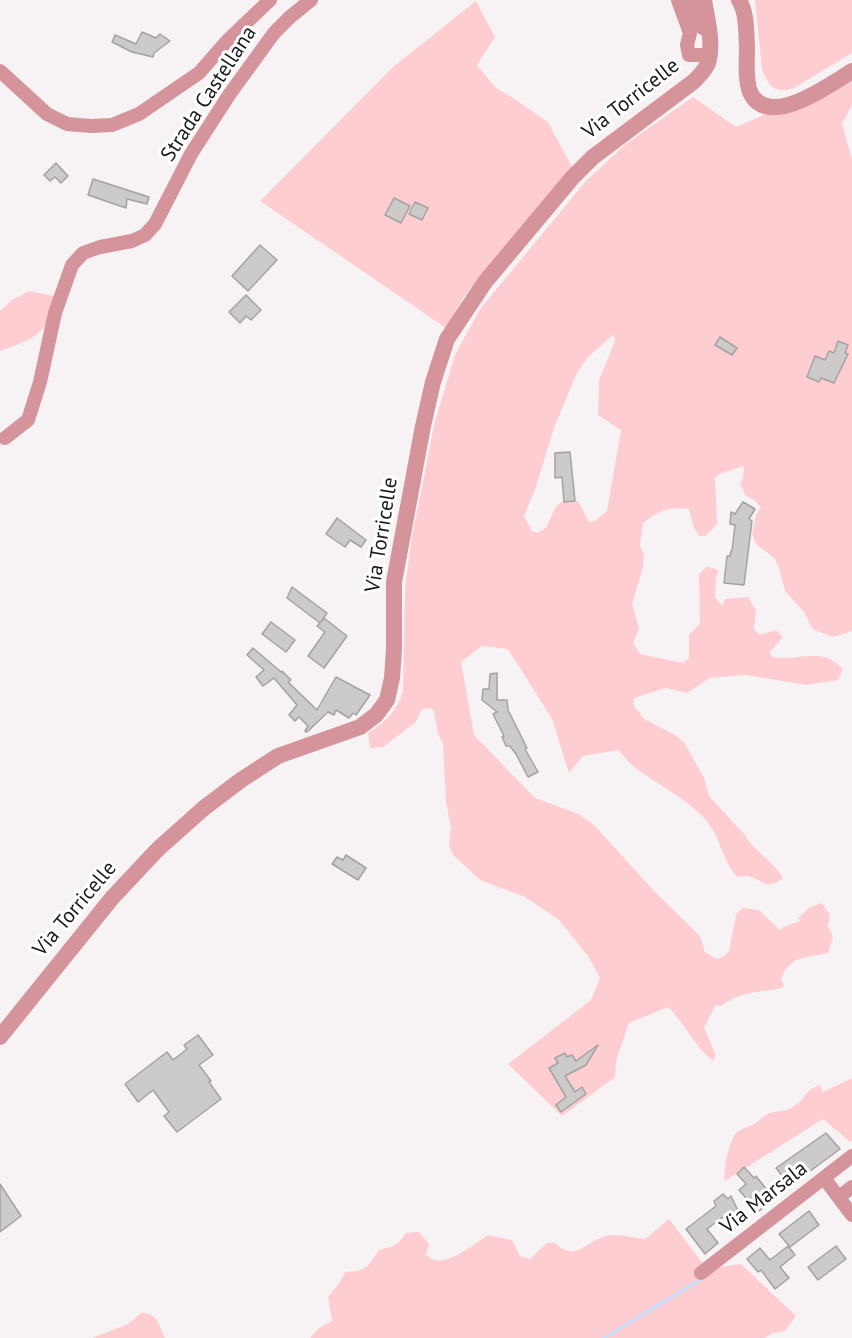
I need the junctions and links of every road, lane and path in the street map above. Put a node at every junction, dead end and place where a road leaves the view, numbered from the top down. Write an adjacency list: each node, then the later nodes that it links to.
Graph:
1 (270, 0): 7 (street, Strada Castellana)
2 (311, 0): 9 (street, Strada Castellana)
3 (678, 0): 6 (street)
4 (701, 0): 6 (street, Via Torricelle)
5 (739, 0): 8 (street)
6 (710, 55): 10 (street, Via Torricelle)
7 (0, 71)
8 (852, 71)
9 (5, 438)
10 (0, 1037)
11 (851, 1157): 12 (street, Via Marsala)
12 (824, 1178): 14 (street); 16 (street, Via Marsala)
13 (852, 1187): 14 (street)
14 (839, 1197): 15 (street)
15 (852, 1215)
16 (701, 1273)

